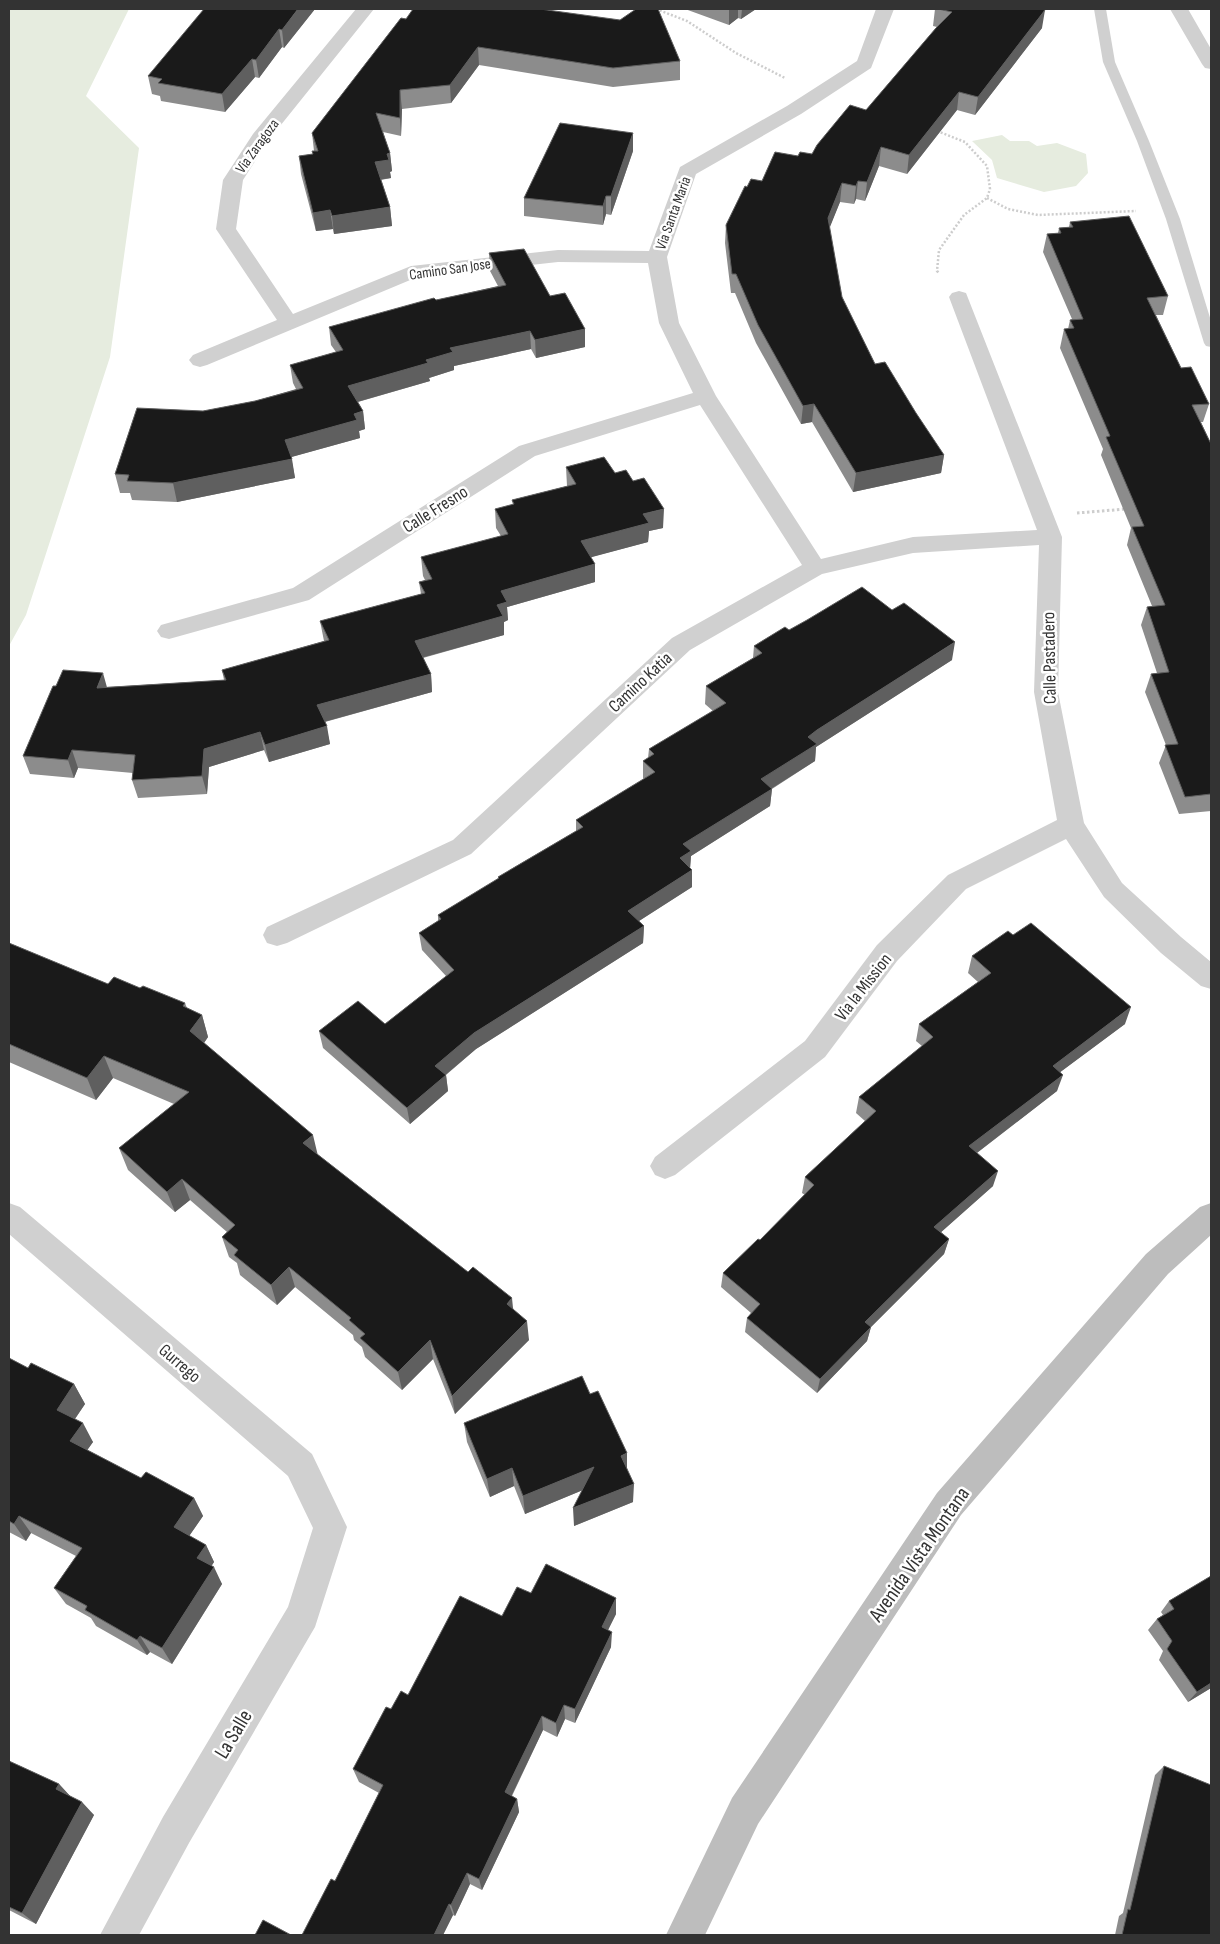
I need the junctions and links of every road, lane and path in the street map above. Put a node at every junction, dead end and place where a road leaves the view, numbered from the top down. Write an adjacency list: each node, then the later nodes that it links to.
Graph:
1 (365, 9): 13 (street, Via Zaragoza)
2 (656, 9): 7 (path)
3 (885, 9): 7 (street, Via Santa Maria)
4 (1100, 9): 10 (lane)
5 (1179, 9): 6 (street)
6 (1211, 64)
7 (820, 92): 11 (street, Via Santa Maria)
8 (928, 128): 9 (path)
9 (987, 198): 10 (path); 12 (path)
10 (1170, 211): 14 (lane)
11 (657, 257): 13 (street, Camino San Jose); 16 (street, Via Santa Maria)
12 (959, 297): 18 (street, Calle Pastadero)
13 (289, 323): 15 (street, Camino San Jose)
14 (1211, 343)
15 (200, 360)
16 (705, 396): 19 (street, Via Santa Maria); 20 (street, Calle Fresno)
17 (1132, 509): 18 (path)
18 (1047, 526): 19 (street, Camino Katia); 21 (street, Calle Pastadero)
19 (815, 568): 22 (street, Camino Katia)
20 (169, 632)
21 (1071, 825): 23 (street, Calle Pastadero); 24 (street, Via la Mission)
22 (277, 936)
23 (1211, 978)
24 (665, 1166)
25 (9, 1216): 27 (street, Gurrego)
26 (1211, 1216): 29 (street, Avenida Vista Montana)
27 (330, 1527): 28 (street, La Salle)
28 (119, 1935)
29 (685, 1935)

